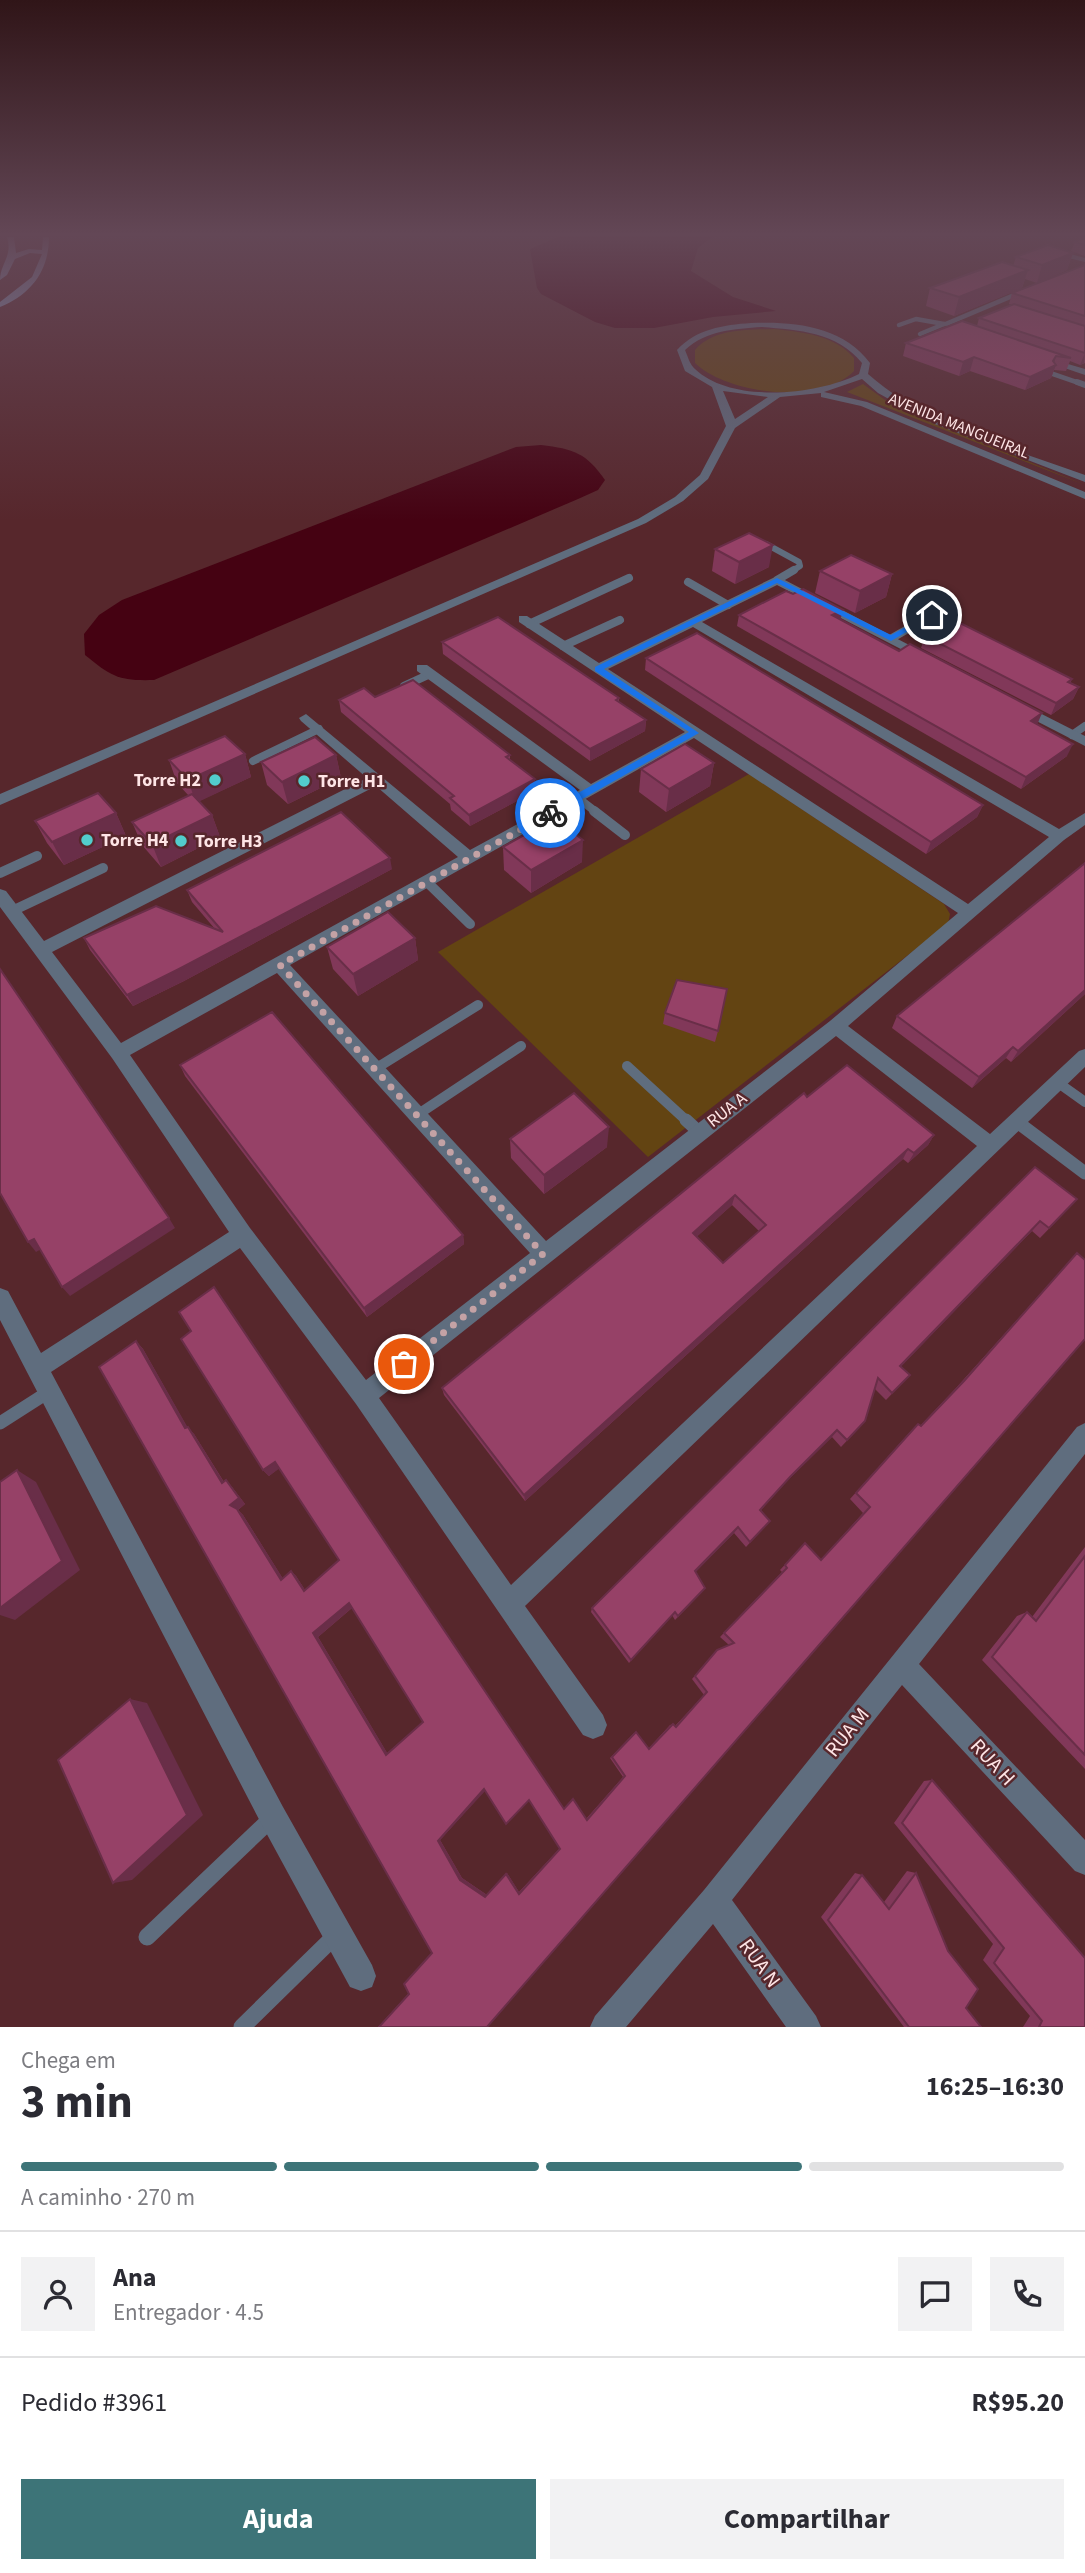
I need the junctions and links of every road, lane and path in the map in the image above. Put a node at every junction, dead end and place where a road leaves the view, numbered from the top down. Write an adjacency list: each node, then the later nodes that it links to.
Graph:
1 (708, 332): 9 (street)
2 (808, 332): 8 (street)
3 (926, 332): 4 (lane)
4 (920, 334)
5 (1035, 355): 6 (street)
6 (1085, 372)
7 (1052, 374): 10 (lane)
8 (863, 375): 11 (street); 15 (street, AVENIDA MANGUEIRAL)
9 (715, 384): 12 (street); 13 (street)
10 (1085, 385)
11 (817, 394): 12 (street); 14 (street, AVENIDA MANGUEIRAL)
12 (776, 396): 13 (street)
13 (731, 426): 43 (street)
14 (1041, 477): 16 (street); 17 (street, AVENIDA MANGUEIRAL)
15 (1085, 479)
16 (1085, 488)
17 (1085, 496)
18 (766, 544): 20 (lane)
19 (629, 578): 25 (lane)
20 (777, 580): 22 (street); 27 (street)
21 (688, 582): 22 (lane)
22 (728, 605): 26 (street)
23 (932, 615): 27 (lane)
24 (620, 620): 28 (lane)
25 (526, 622): 28 (street)
26 (695, 623): 30 (street); 46 (street)
27 (891, 638): 29 (street)
28 (562, 646): 30 (street)
29 (940, 664)
30 (598, 669): 37 (street)
31 (426, 671): 32 (lane); 42 (street)
32 (392, 692)
33 (1012, 703): 38 (street)
34 (306, 718): 36 (street)
35 (1085, 726): 38 (lane)
36 (319, 729): 40 (lane); 41 (street)
37 (695, 733): 42 (street); 53 (street)
38 (1072, 735): 39 (street)
39 (1085, 742)
40 (253, 761)
41 (377, 779): 48 (street); 55 (street)
42 (584, 795): 45 (lane); 48 (street)
43 (0, 800)
44 (1085, 818): 46 (street, RUA A)
45 (625, 835)
46 (1059, 836): 53 (street, RUA A)
47 (37, 856): 50 (lane)
48 (469, 858): 51 (street)
49 (103, 868): 52 (lane)
50 (0, 873)
51 (427, 882): 54 (lane); 56 (street)
52 (6, 907): 55 (street)
53 (970, 913): 58 (street, RUA A)
54 (470, 924)
55 (41, 950): 60 (street)
56 (280, 965): 60 (street); 63 (street)
57 (478, 1005): 63 (lane)
58 (835, 1026): 68 (street, RUA A); 69 (street)
59 (521, 1046): 66 (lane)
60 (118, 1053): 71 (street)
61 (1085, 1056): 64 (street)
62 (627, 1066): 68 (lane)
63 (375, 1069): 66 (street)
64 (1057, 1082): 65 (lane); 67 (street)
65 (1085, 1102)
66 (417, 1115): 72 (street)
67 (1016, 1121): 69 (street); 70 (lane)
68 (699, 1132): 72 (street, RUA A)
69 (990, 1145): 80 (street)
70 (1085, 1173)
71 (243, 1235): 75 (street); 77 (street)
72 (543, 1254): 77 (street, RUA A)
73 (0, 1298): 74 (street)
74 (7, 1329): 75 (street)
75 (38, 1367): 76 (street)
76 (50, 1391): 78 (lane); 83 (street)
77 (364, 1396): 80 (street)
78 (0, 1423)
79 (1085, 1435): 81 (street, RUA M)
80 (511, 1602): 82 (street)
81 (901, 1664): 84 (street, RUA H); 85 (street, RUA M)
82 (593, 1725)
83 (273, 1817): 86 (street); 87 (lane)
84 (1085, 1861)
85 (714, 1900): 90 (street, RUA M); 91 (street, RUA N)
86 (339, 1933): 88 (street); 89 (lane)
87 (147, 1937)
88 (361, 1976)
89 (242, 2027)
90 (606, 2027)
91 (806, 2027)

